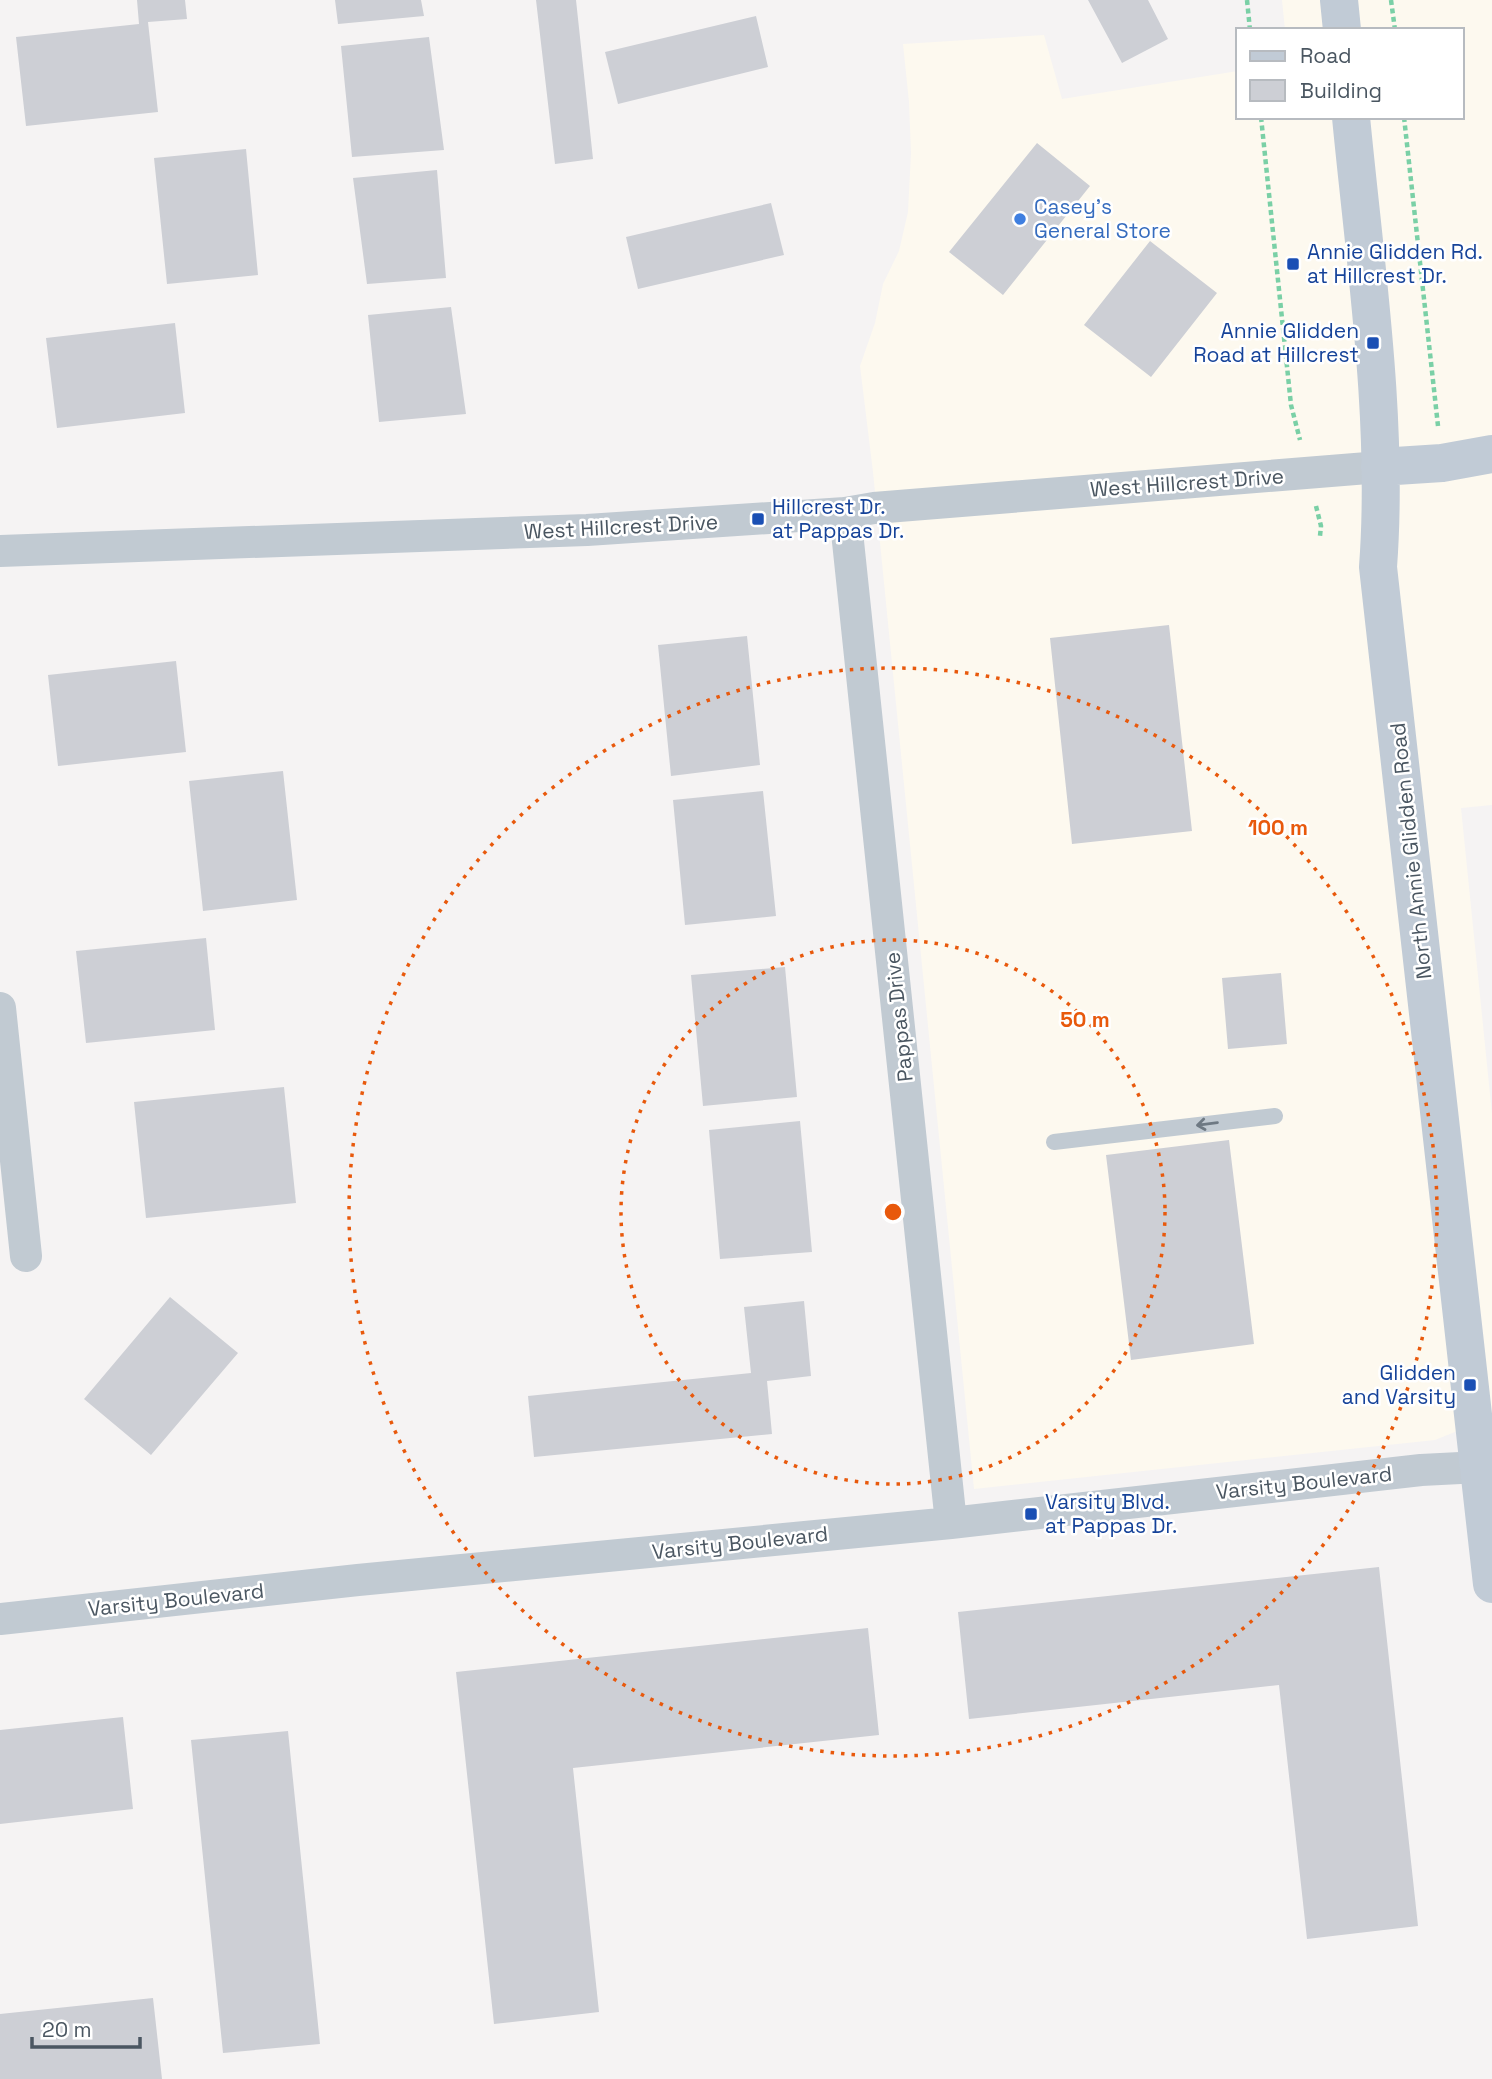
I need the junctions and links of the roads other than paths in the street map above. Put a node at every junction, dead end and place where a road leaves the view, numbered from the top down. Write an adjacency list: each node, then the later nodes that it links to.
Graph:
1 (1339, 0): 2 (main road)
2 (1342, 28)
3 (1351, 119): 5 (main road, North Annie Glidden Road)
4 (1492, 454): 5 (main road, West Hillcrest Drive)
5 (1380, 467): 6 (street, West Hillcrest Drive); 12 (main road, North Annie Glidden Road)
6 (845, 513): 7 (street, West Hillcrest Drive); 13 (street, Pappas Drive)
7 (0, 551)
8 (0, 1008): 11 (street)
9 (1275, 1116): 10 (lane, one-way to 10)
10 (1054, 1142)
11 (26, 1256)
12 (1486, 1467): 13 (street, Varsity Boulevard); 14 (main road, North Annie Glidden Road)
13 (951, 1522): 15 (street, Varsity Boulevard)
14 (1492, 1584)
15 (0, 1619)

